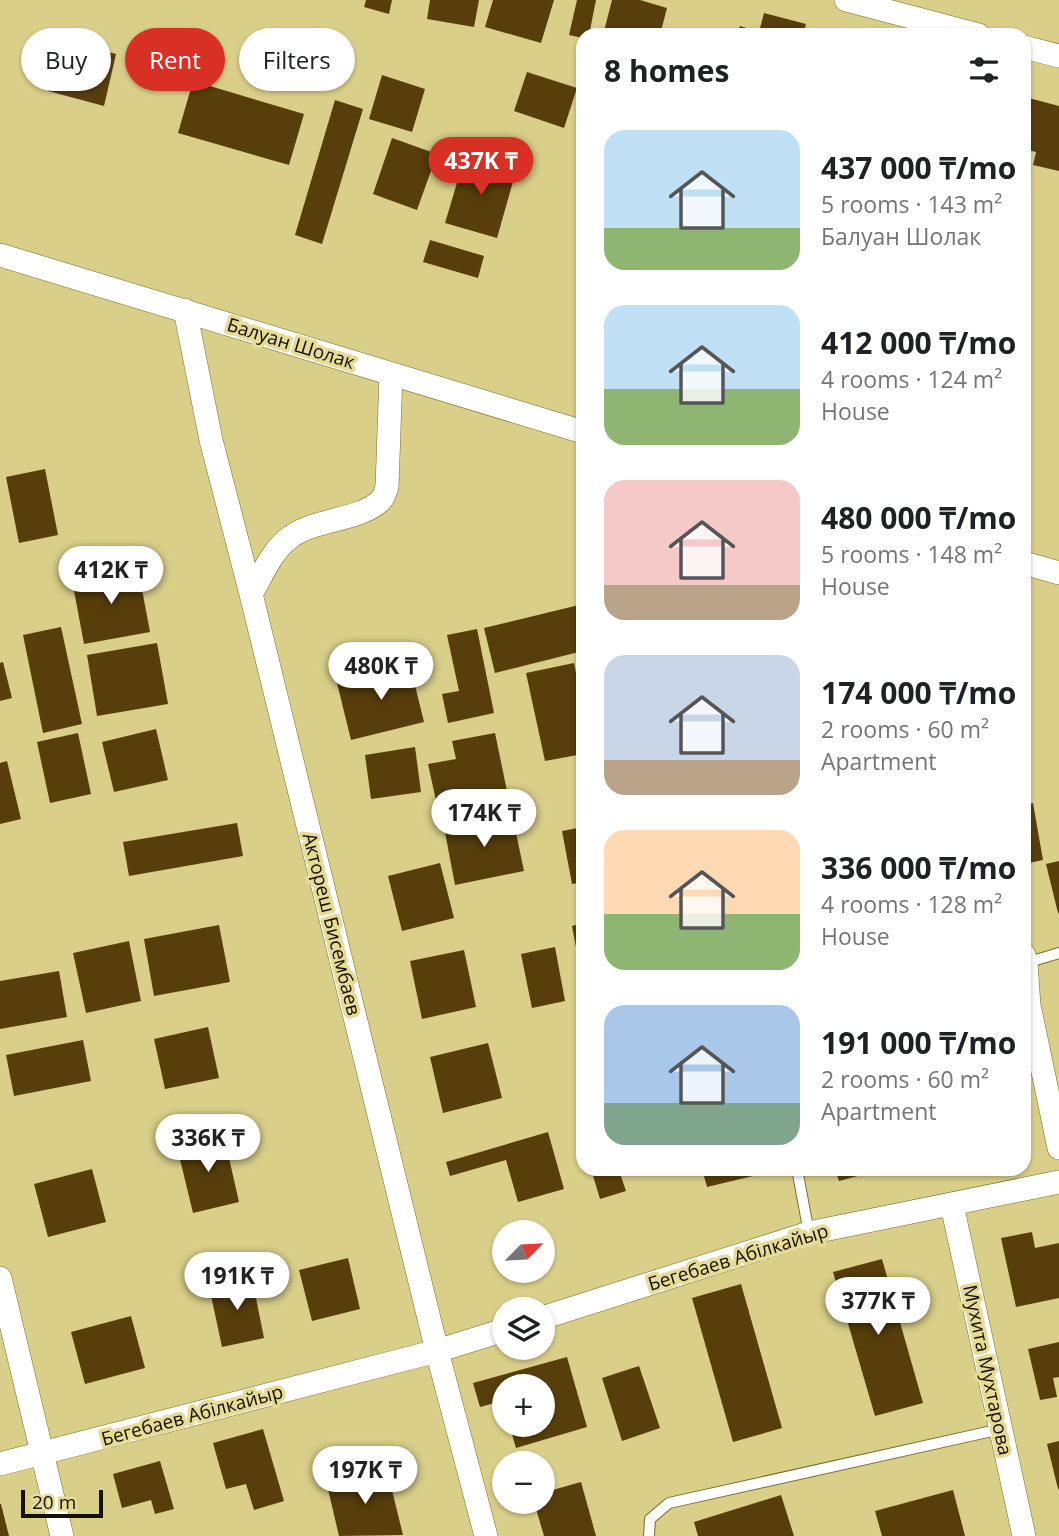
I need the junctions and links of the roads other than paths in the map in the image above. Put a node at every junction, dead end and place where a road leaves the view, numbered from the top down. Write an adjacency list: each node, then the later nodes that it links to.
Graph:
1 (846, 0): 2 (street)
2 (952, 28)
3 (1031, 49): 4 (street)
4 (1059, 56)
5 (0, 255): 6 (street, Балуан Шолак)
6 (184, 310): 7 (street, Балуан Шолак); 11 (street, Актореш Бисембаев)
7 (391, 374): 8 (street, Балуан Шолак); 11 (street)
8 (576, 430)
9 (1031, 565): 10 (street)
10 (1059, 573)
11 (251, 594): 23 (street, Актореш Бисембаев)
12 (1059, 953): 13 (lane)
13 (1031, 958)
14 (1031, 1027): 15 (street)
15 (1059, 1148)
16 (798, 1176): 19 (lane)
17 (1059, 1182): 18 (street, Бегебаев Абілкайыр)
18 (952, 1205): 19 (street, Бегебаев Абілкайыр); 24 (street, Мухита Мухтарова)
19 (809, 1233): 21 (street, Бегебаев Абілкайыр)
20 (0, 1278): 25 (street)
21 (555, 1314)
22 (492, 1334): 23 (street, Бегебаев Абілкайыр)
23 (437, 1351): 25 (street, Бегебаев Абілкайыр); 28 (street, Актореш Бисембаев)
24 (1001, 1429): 29 (lane); 30 (street, Мухита Мухтарова)
25 (43, 1454): 26 (street, Бегебаев Абілкайыр); 27 (street)
26 (0, 1464)
27 (62, 1536)
28 (486, 1536)
29 (649, 1536)
30 (1024, 1536)

